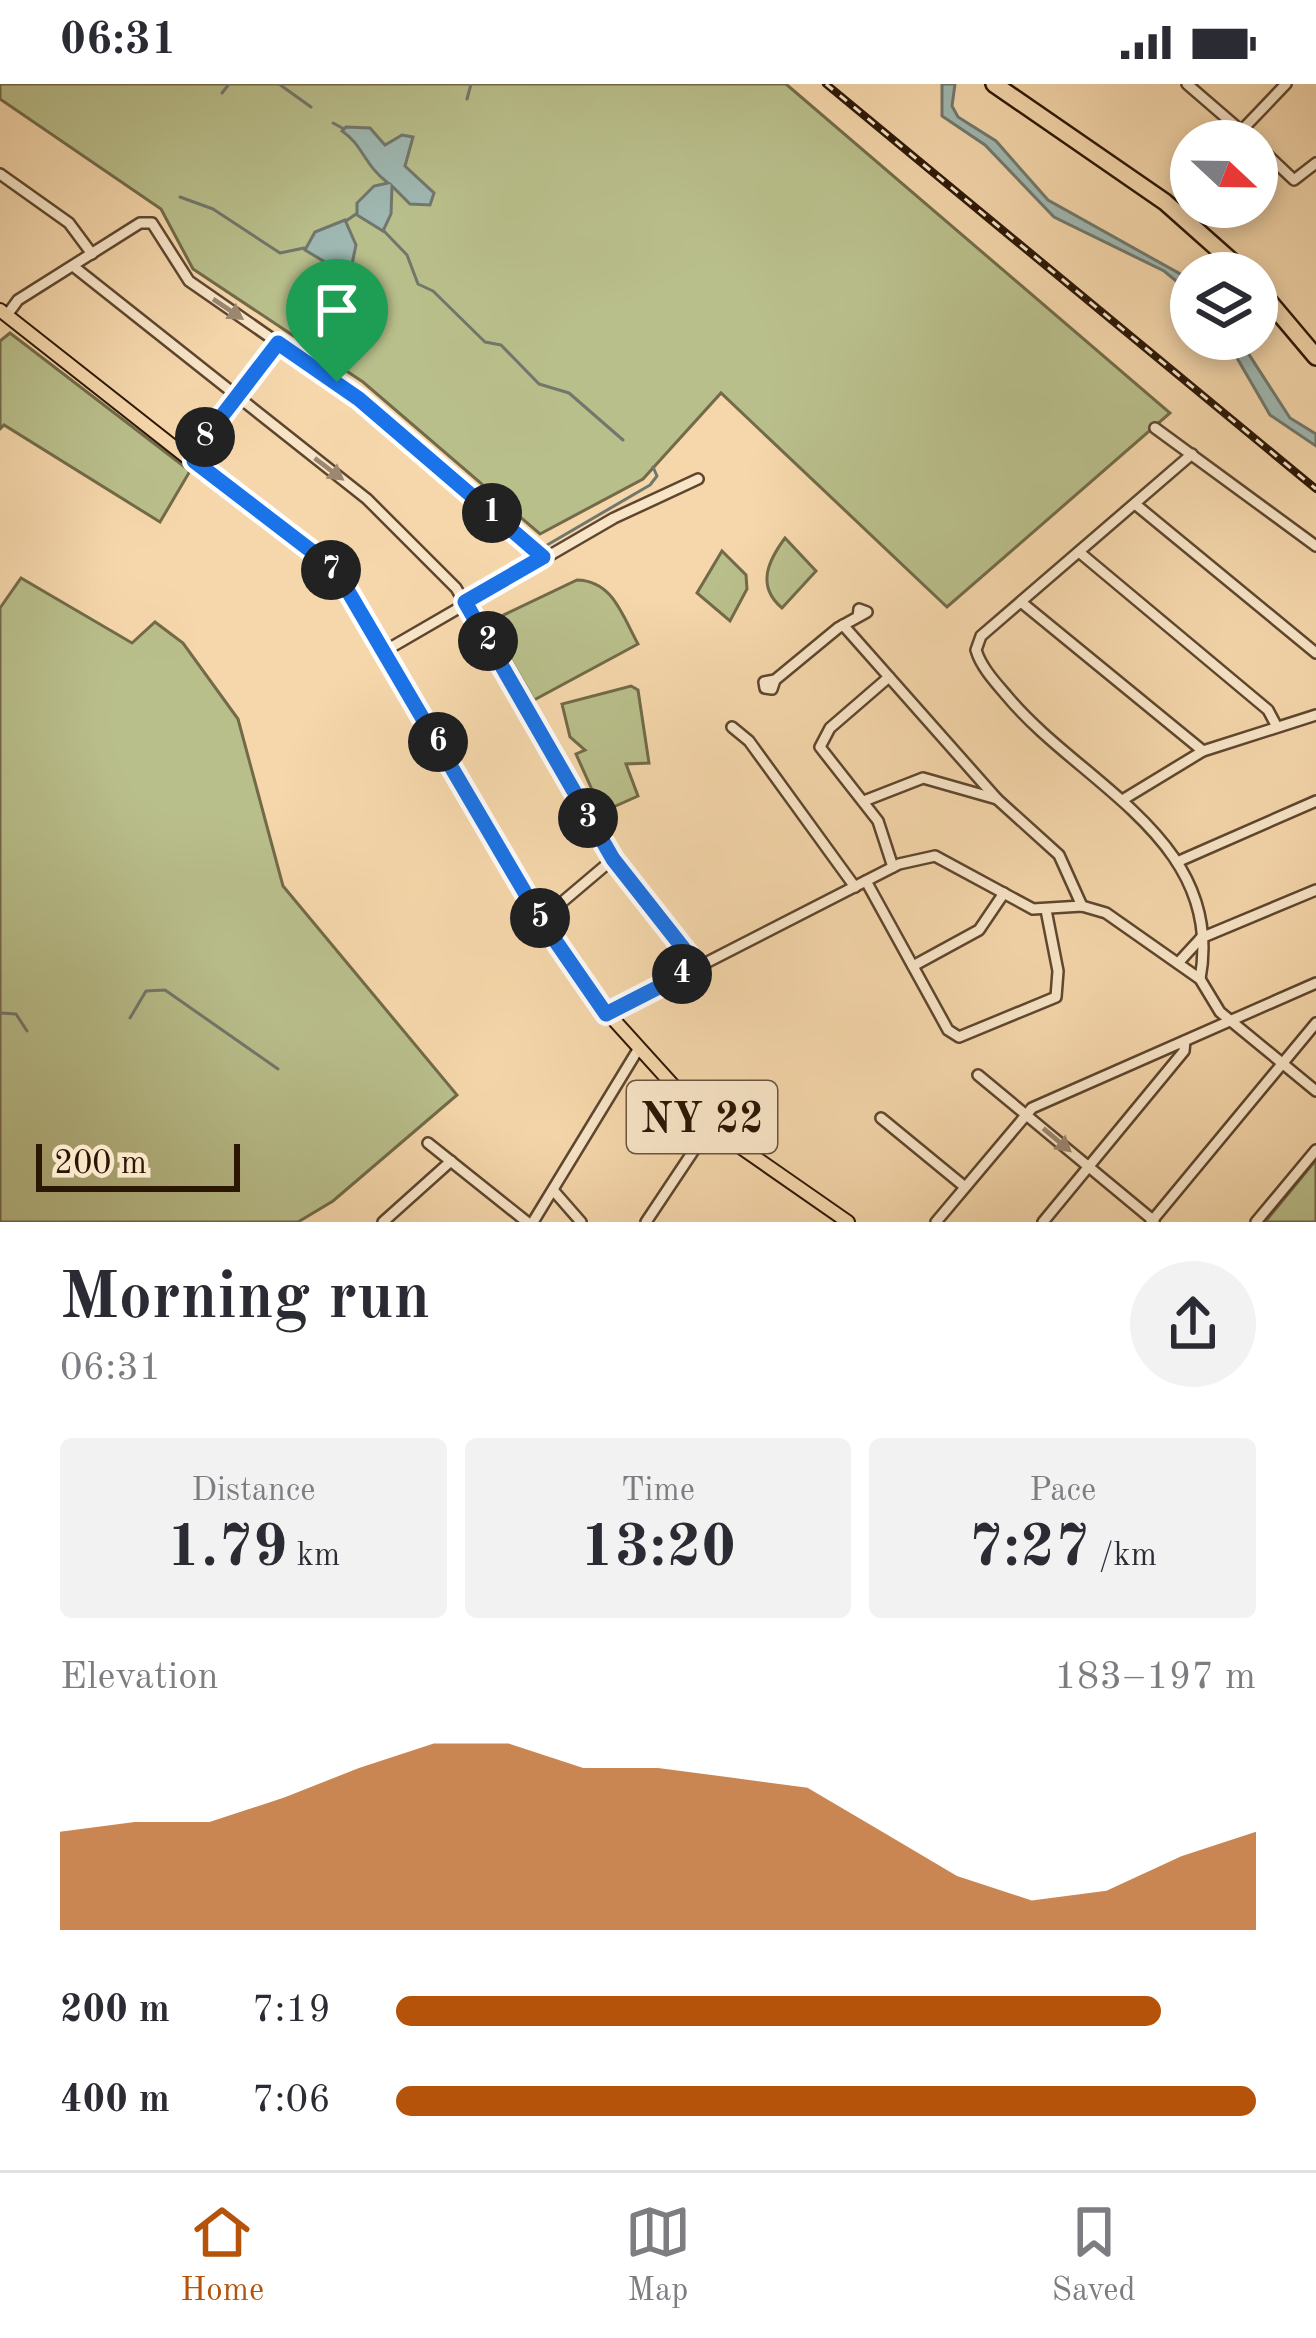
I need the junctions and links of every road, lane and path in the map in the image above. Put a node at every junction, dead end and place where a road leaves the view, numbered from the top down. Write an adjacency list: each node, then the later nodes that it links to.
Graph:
1 (994, 84): 10 (highway)
2 (1006, 84): 11 (highway)
3 (1187, 84): 5 (street)
4 (1286, 84): 6 (street)
5 (1230, 120)
6 (1252, 120)
7 (1316, 163): 8 (street)
8 (1278, 165)
9 (0, 174): 12 (street)
10 (1222, 252)
11 (1232, 252)
12 (92, 254): 13 (street); 17 (street, one-way to 17)
13 (74, 266): 16 (street); 20 (street)
14 (1278, 300): 18 (highway)
15 (1278, 311): 19 (highway)
16 (2, 317): 23 (main road, NY 22)
17 (278, 343): 20 (street); 28 (street)
18 (1316, 346)
19 (1316, 357)
20 (235, 398): 23 (street); 29 (street, one-way to 29)
21 (1155, 428): 22 (street)
22 (1192, 454): 25 (street); 26 (street)
23 (194, 461): 33 (main road, NY 22)
24 (698, 478): 28 (street)
25 (1135, 504): 27 (street); 34 (street)
26 (1316, 546)
27 (1078, 552): 30 (street); 38 (street)
28 (543, 557): 29 (street)
29 (465, 602): 33 (street); 45 (street)
30 (1021, 602): 40 (street); 42 (street)
31 (858, 616): 32 (street)
32 (844, 625): 35 (street); 36 (street)
33 (383, 652): 53 (main road, NY 22)
34 (1316, 653)
35 (889, 676): 41 (street); 43 (street)
36 (776, 680)
37 (1316, 716): 38 (street)
38 (1276, 725): 40 (street)
39 (732, 727): 48 (street)
40 (1203, 751): 42 (street)
41 (998, 799): 43 (street); 51 (street)
42 (1124, 799): 46 (street)
43 (865, 801): 47 (street)
44 (1316, 801): 46 (street)
45 (613, 859): 53 (street); 57 (street)
46 (1178, 862): 54 (street)
47 (892, 867): 48 (street); 50 (street)
48 (860, 884): 56 (street); 57 (street)
49 (1316, 890): 54 (street)
50 (1004, 893): 52 (street); 56 (street)
51 (1082, 906): 52 (street); 55 (street)
52 (1046, 910): 56 (street)
53 (541, 920): 60 (main road, NY 22)
54 (1201, 938): 55 (street); 58 (street)
55 (1178, 963): 58 (street)
56 (913, 966)
57 (698, 967): 60 (street)
58 (1200, 979): 61 (street)
59 (1316, 983): 61 (street)
60 (606, 1014): 64 (main road, NY 22)
61 (1230, 1021): 63 (street); 65 (street)
62 (1316, 1023): 65 (street)
63 (1185, 1041): 68 (street); 74 (street)
64 (639, 1048): 70 (main road, NY 22); 76 (street)
65 (1282, 1064): 67 (street); 78 (street)
66 (978, 1075): 68 (street)
67 (1316, 1091)
68 (1025, 1114): 74 (street, one-way to 74); 75 (street)
69 (881, 1118): 75 (street)
70 (710, 1126): 77 (main road, NY 22); 82 (street)
71 (428, 1143): 73 (street)
72 (1316, 1150): 85 (street)
73 (451, 1161): 79 (street); 80 (street)
74 (1089, 1167): 78 (street); 84 (street)
75 (964, 1187): 83 (street)
76 (554, 1190): 80 (street); 81 (street)
77 (844, 1221)
78 (1153, 1221)
79 (383, 1222)
80 (530, 1222)
81 (581, 1222)
82 (646, 1222)
83 (936, 1222)
84 (1043, 1222)
85 (1256, 1222)

